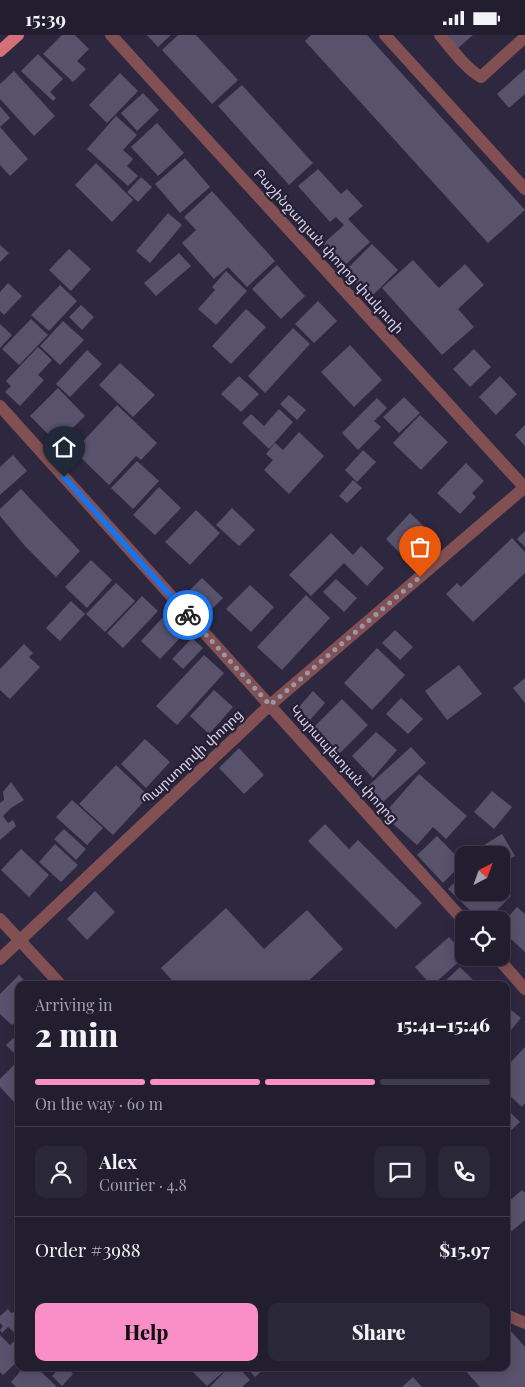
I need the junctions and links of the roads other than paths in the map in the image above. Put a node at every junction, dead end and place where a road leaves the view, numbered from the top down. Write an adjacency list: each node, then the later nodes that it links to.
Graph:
1 (18, 35): 7 (main road)
2 (111, 35): 10 (street, Բաշինջաղյան փողոց փակուղի)
3 (385, 35): 8 (street)
4 (440, 35): 6 (street)
5 (522, 35): 6 (street)
6 (525, 39)
7 (0, 51)
8 (525, 189)
9 (0, 406): 11 (street, Կարապետյան փողոց)
10 (525, 487): 11 (street, Պարսողովի փողոց)
11 (270, 705): 12 (street, Կարապետյան փողոց); 14 (street, Պարսողովի փողոց)
12 (455, 911)
13 (0, 919): 14 (street)
14 (19, 940): 15 (street, Պարսողովի փողոց); 17 (street)
15 (0, 959)
16 (505, 966): 18 (street)
17 (57, 981)
18 (525, 989)
19 (510, 1317): 20 (street)
20 (525, 1323)

